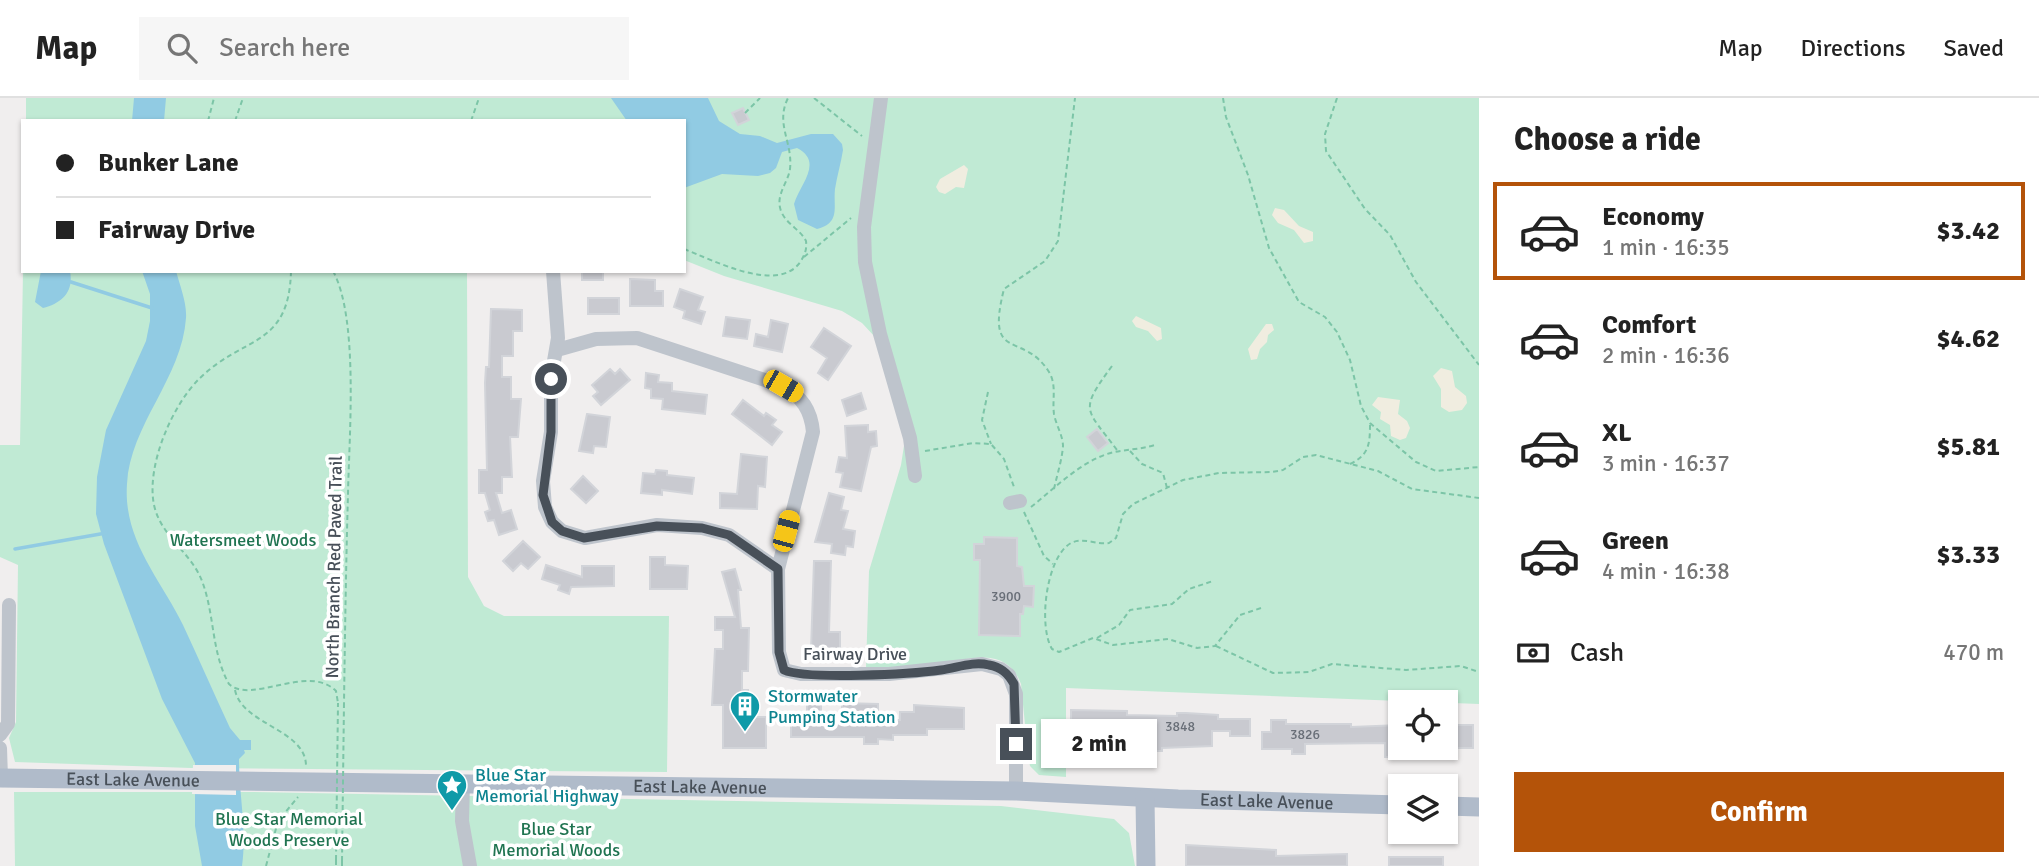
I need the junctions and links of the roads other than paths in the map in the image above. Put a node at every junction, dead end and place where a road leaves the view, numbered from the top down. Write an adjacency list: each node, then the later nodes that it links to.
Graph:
1 (881, 98): 4 (street)
2 (552, 273): 3 (street)
3 (556, 350): 5 (street); 5 (street, Fairway Drive)
4 (915, 476)
5 (778, 569): 11 (street, Fairway Drive)
6 (9, 605): 7 (street)
7 (0, 735)
8 (0, 748): 9 (street)
9 (1, 778): 10 (main road, East Lake Avenue)
10 (463, 783): 11 (main road, East Lake Avenue); 16 (street)
11 (1016, 791): 12 (main road, East Lake Avenue)
12 (1145, 798): 13 (main road, East Lake Avenue); 17 (main road)
13 (1388, 805)
14 (1458, 806): 15 (main road)
15 (1479, 807)
16 (470, 866)
17 (1146, 866)

